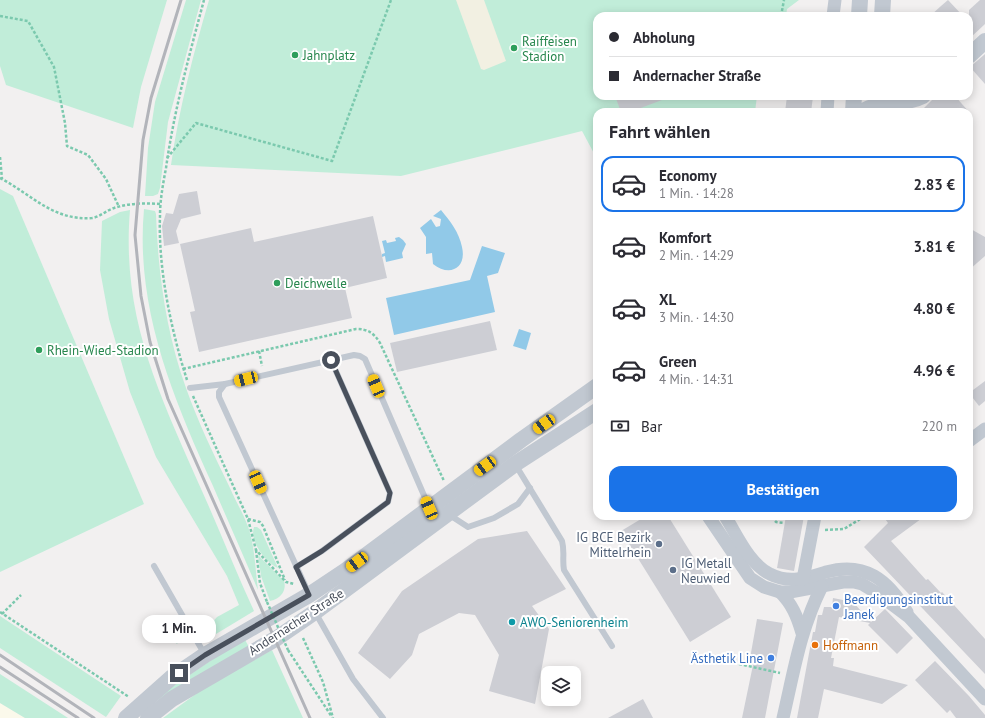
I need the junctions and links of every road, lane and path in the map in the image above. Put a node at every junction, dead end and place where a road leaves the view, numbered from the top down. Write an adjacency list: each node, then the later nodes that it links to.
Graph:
1 (204, 0): 17 (path)
2 (391, 0): 17 (path)
3 (784, 0): 6 (path)
4 (835, 0): 7 (street)
5 (860, 0): 8 (street)
6 (782, 12)
7 (834, 12)
8 (859, 12)
9 (0, 16): 20 (path)
10 (985, 41): 11 (street)
11 (973, 52)
12 (912, 100): 14 (street)
13 (921, 100): 15 (street)
14 (876, 104)
15 (914, 108)
16 (0, 157): 18 (path)
17 (167, 158): 19 (path)
18 (1, 179): 20 (path)
19 (160, 204): 20 (path); 25 (path)
20 (119, 207)
21 (259, 351): 23 (path)
22 (331, 360): 23 (lane); 32 (lane); 44 (lane)
23 (264, 375): 24 (lane)
24 (225, 384): 25 (lane); 44 (lane)
25 (190, 388): 34 (path)
26 (593, 389): 32 (street, Andernacher Straße)
27 (593, 414): 30 (street, Andernacher Straße)
28 (985, 429): 29 (street)
29 (973, 438)
30 (515, 464): 31 (lane); 33 (street, Andernacher Straße)
31 (530, 488): 33 (lane); 60 (lane)
32 (429, 508): 51 (street, Andernacher Straße)
33 (448, 514): 53 (street, Andernacher Straße)
34 (248, 519): 42 (path); 45 (path)
35 (711, 520): 49 (street)
36 (728, 520): 46 (street)
37 (774, 520): 40 (path)
38 (814, 520): 41 (street)
39 (859, 520): 41 (path)
40 (784, 523)
41 (812, 529): 46 (street)
42 (256, 550): 45 (path); 66 (path, bridge)
43 (154, 566): 61 (lane)
44 (296, 567): 51 (lane)
45 (286, 582): 47 (path)
46 (798, 583): 48 (street); 49 (street); 52 (street); 55 (street)
47 (296, 585)
48 (822, 586): 52 (street); 55 (street)
49 (780, 592): 57 (street)
50 (21, 595): 54 (path)
51 (309, 595): 61 (street, Andernacher Straße)
52 (809, 611): 57 (street)
53 (315, 612): 56 (street, Andernacher Straße); 67 (lane)
54 (1, 613): 65 (path)
55 (910, 617): 64 (street)
56 (296, 625): 65 (street, Andernacher Straße); 66 (path)
57 (802, 633): 63 (street)
58 (160, 637): 59 (path)
59 (182, 638)
60 (612, 646)
61 (205, 655): 65 (street, Andernacher Straße)
62 (739, 664): 63 (path)
63 (793, 675): 68 (street)
64 (985, 699)
65 (137, 714)
66 (333, 718)
67 (383, 718)
68 (783, 718)

